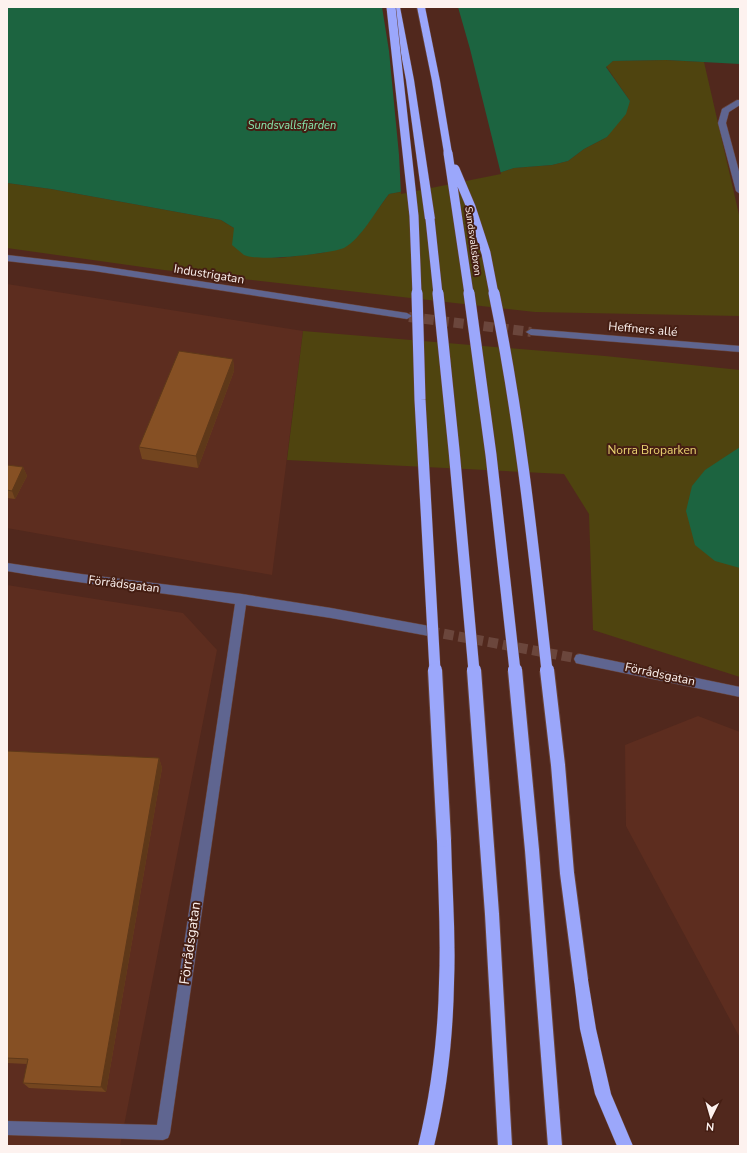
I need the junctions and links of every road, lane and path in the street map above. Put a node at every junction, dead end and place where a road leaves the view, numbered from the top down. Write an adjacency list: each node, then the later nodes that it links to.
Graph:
1 (391, 7): 17 (highway, bridge)
2 (396, 7): 18 (highway, bridge)
3 (421, 7): 5 (highway, Sundsvallsbron)
4 (740, 102): 6 (street)
5 (448, 153): 19 (highway, Sundsvallsbron, bridge); 20 (highway, bridge)
6 (740, 191)
7 (7, 258): 8 (street, Industrigatan)
8 (407, 316)
9 (531, 332): 10 (street, Heffners allé)
10 (740, 349)
11 (7, 566): 12 (street, Förrådsgatan)
12 (242, 599): 13 (street, Förrådsgatan); 16 (street, Förrådsgatan)
13 (429, 631)
14 (580, 659): 15 (street, Förrådsgatan)
15 (740, 692)
16 (7, 1128)
17 (426, 1146)
18 (506, 1146)
19 (555, 1146)
20 (625, 1146)

